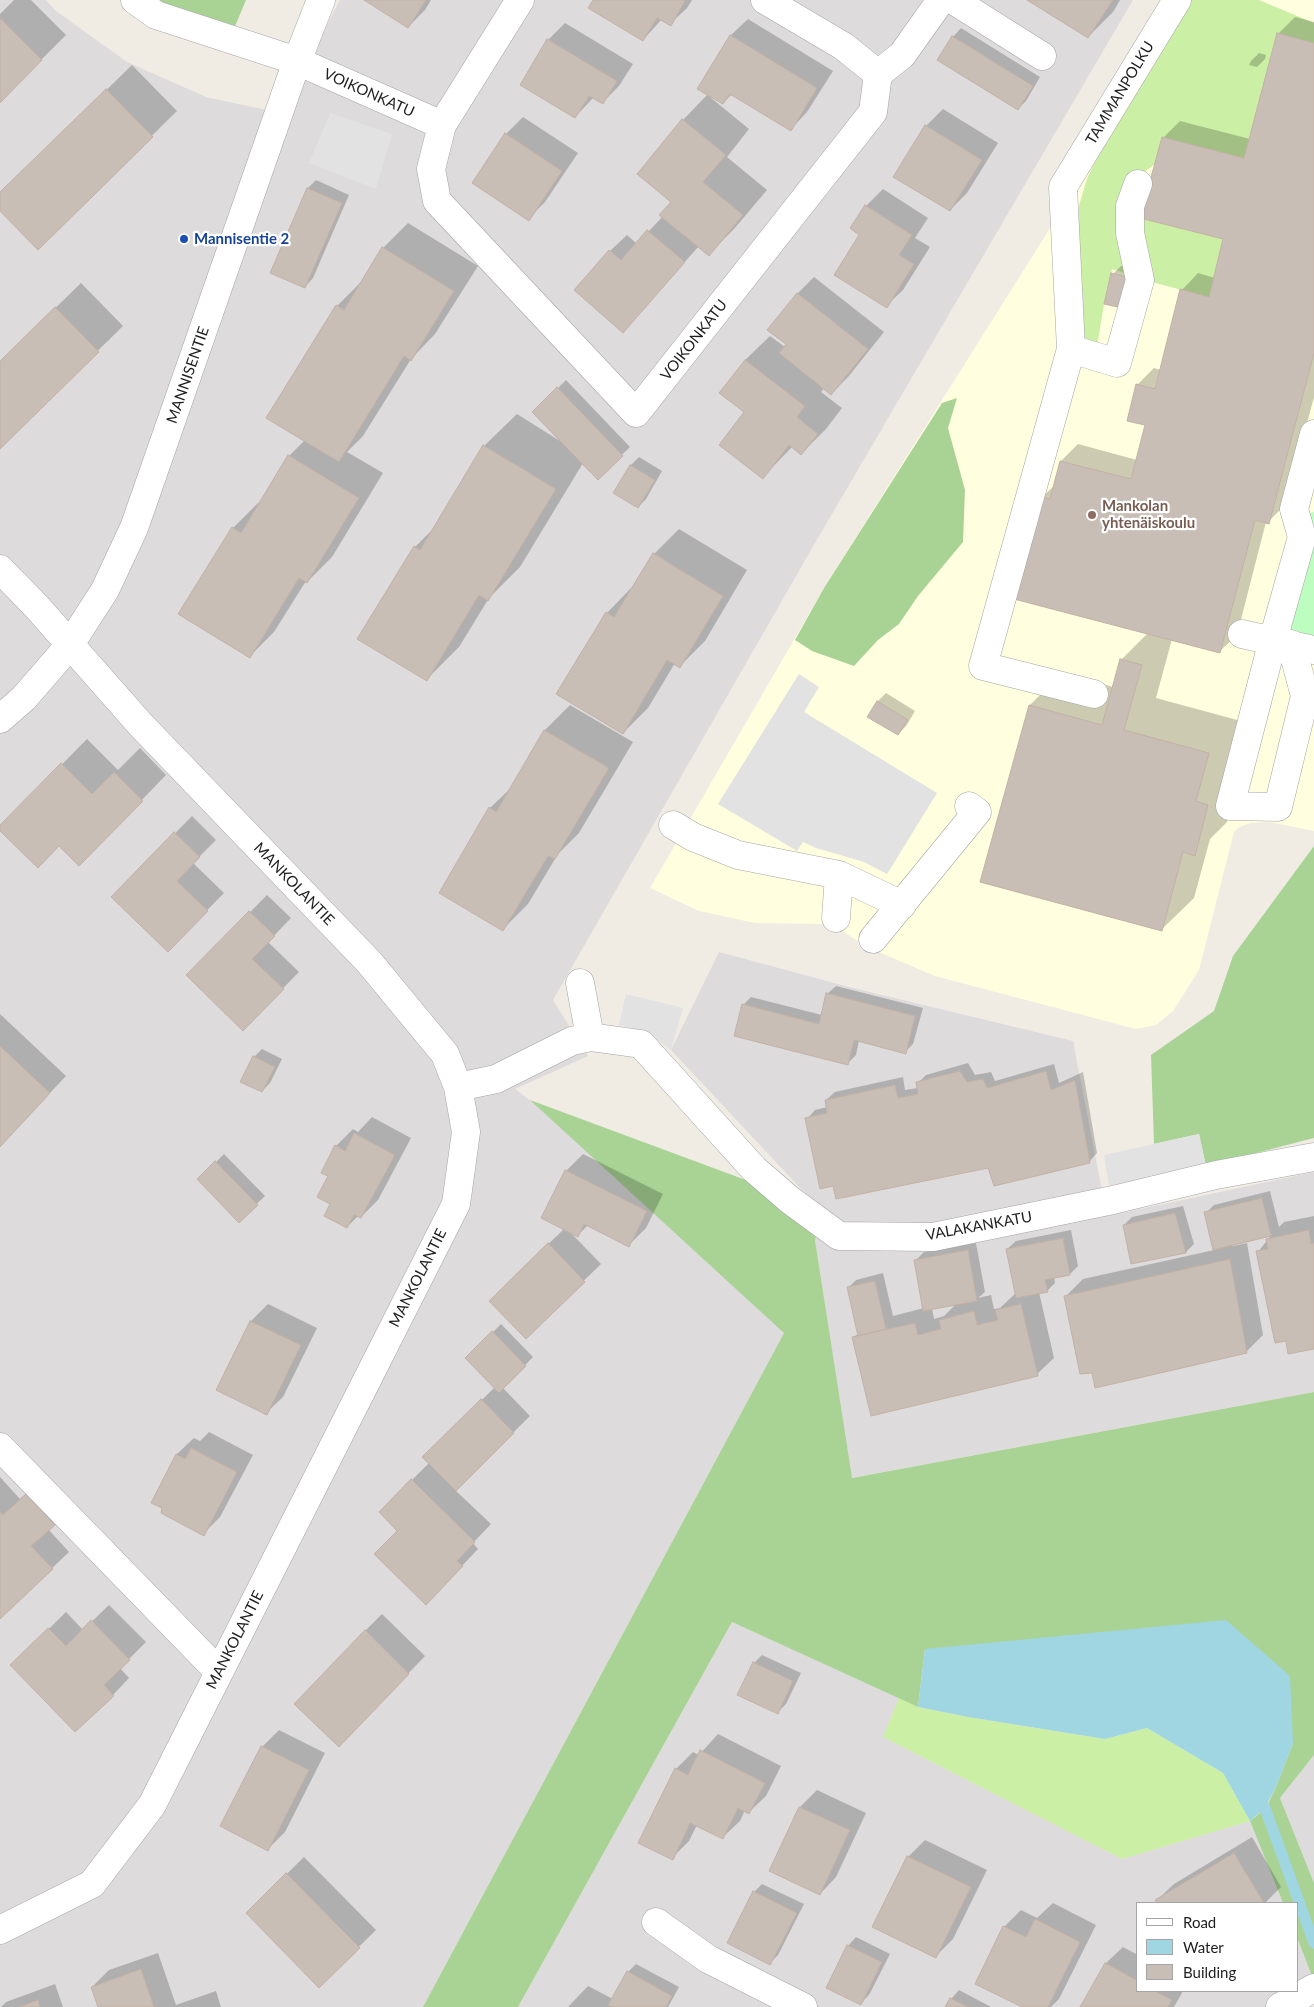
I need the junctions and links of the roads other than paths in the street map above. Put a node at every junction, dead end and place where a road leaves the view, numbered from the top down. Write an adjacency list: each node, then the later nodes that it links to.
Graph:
1 (136, 0): 9 (street, VOIKONKATU)
2 (321, 0): 9 (street, MANNISENTIE)
3 (520, 0): 11 (street, VOIKONKATU)
4 (765, 0): 10 (street)
5 (941, 0): 10 (street)
6 (953, 0): 8 (street)
7 (1177, 0): 13 (street, TAMMANPOLKU)
8 (1042, 56)
9 (297, 61): 11 (street, VOIKONKATU); 18 (street, MANNISENTIE)
10 (878, 74): 11 (street, VOIKONKATU)
11 (442, 125)
12 (1138, 184): 13 (street)
13 (1071, 349): 19 (street)
14 (1314, 434): 17 (street)
15 (0, 569): 18 (street, MANKOLANTIE)
16 (1242, 634): 17 (street)
17 (1293, 645): 17 (street)
18 (69, 646): 20 (street, MANNISENTIE); 29 (street, MANKOLANTIE)
19 (1094, 694)
20 (0, 719)
21 (969, 806): 24 (street)
22 (673, 825): 23 (street)
23 (839, 875): 24 (street); 25 (street)
24 (902, 905): 26 (street)
25 (836, 918)
26 (873, 939)
27 (580, 983): 28 (street)
28 (590, 1036): 29 (street, VALAKANKATU); 30 (street, VALAKANKATU)
29 (458, 1087): 32 (street, MANKOLANTIE)
30 (1314, 1157)
31 (0, 1447): 32 (street)
32 (219, 1672): 34 (street, MANKOLANTIE)
33 (656, 1922): 36 (street)
34 (0, 1930)
35 (1314, 1988): 37 (street)
36 (803, 2007)
37 (1280, 2007)

